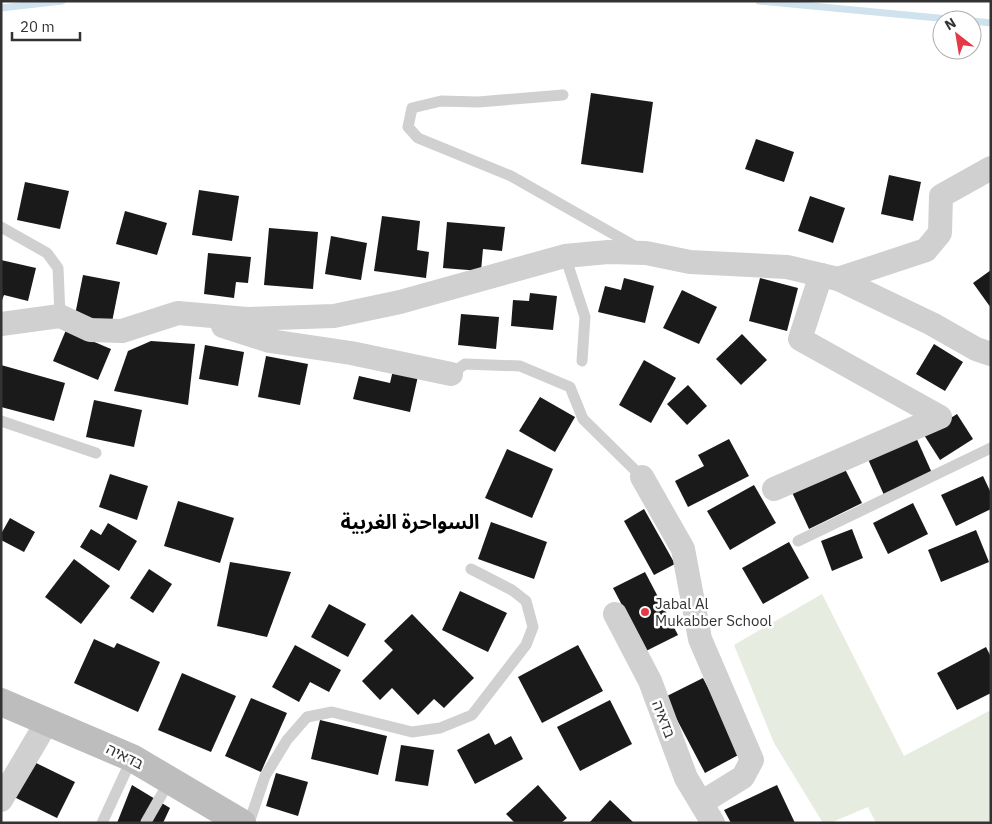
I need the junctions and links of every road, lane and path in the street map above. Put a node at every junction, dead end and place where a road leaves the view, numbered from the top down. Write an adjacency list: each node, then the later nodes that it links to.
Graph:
1 (563, 95): 4 (lane)
2 (991, 168): 6 (street)
3 (1, 227): 8 (lane)
4 (646, 253): 5 (street); 6 (street)
5 (565, 256): 7 (street); 11 (lane)
6 (830, 277): 10 (street); 17 (street)
7 (178, 313): 8 (street); 12 (street)
8 (60, 316): 9 (street)
9 (1, 324)
10 (991, 354)
11 (582, 361)
12 (451, 374): 16 (lane)
13 (1, 421): 15 (lane)
14 (991, 448): 18 (lane)
15 (96, 453)
16 (642, 477): 26 (street)
17 (774, 489)
18 (798, 541)
19 (471, 569): 30 (lane)
20 (615, 614): 26 (street, בדאיה)
21 (1, 702): 22 (street, בדאיה)
22 (47, 722): 23 (street, בדאיה); 25 (street)
23 (132, 758): 24 (street, בדאיה); 28 (lane)
24 (170, 780): 27 (lane); 29 (street, בדאיה)
25 (1, 800)
26 (701, 803): 31 (street, בדאיה)
27 (146, 822)
28 (102, 823)
29 (242, 823)
30 (249, 823)
31 (713, 823)

